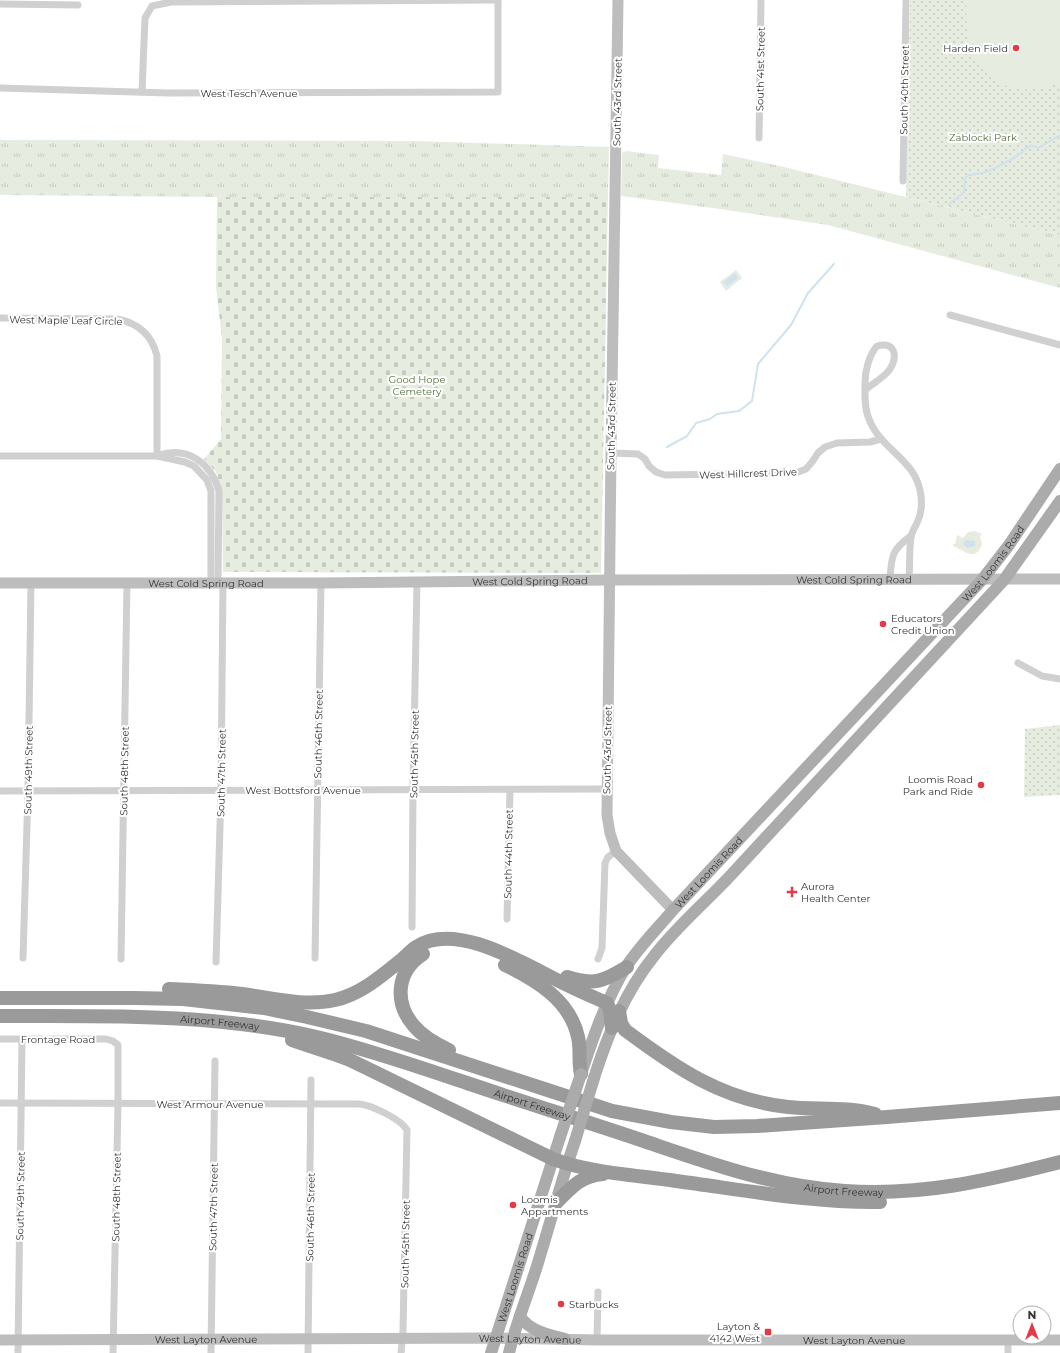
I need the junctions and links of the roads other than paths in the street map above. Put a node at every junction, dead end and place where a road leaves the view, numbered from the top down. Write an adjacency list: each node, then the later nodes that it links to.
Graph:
1 (498, 0): 8 (street); 8 (street, West Tesch Avenue)
2 (618, 0): 16 (main road, South 43rd Street)
3 (761, 0): 9 (street, South 41st Street)
4 (906, 0): 10 (street, South 40th Street)
5 (0, 4): 6 (street)
6 (78, 5)
7 (0, 88): 8 (street, West Tesch Avenue)
8 (142, 92)
9 (759, 138)
10 (902, 181)
11 (950, 315): 13 (street)
12 (0, 318): 18 (street, West Maple Leaf Circle)
13 (1060, 345)
14 (866, 390): 14 (street); 15 (street)
15 (881, 439): 16 (street, West Hillcrest Drive); 23 (street)
16 (611, 453): 25 (main road, South 43rd Street)
17 (0, 456): 18 (street)
18 (157, 456): 20 (street); 21 (street)
19 (1060, 469): 28 (main road, West Loomis Road)
20 (211, 491): 21 (street); 34 (street)
21 (219, 491): 34 (street)
22 (1060, 501): 29 (main road, West Loomis Road)
23 (911, 536): 26 (street); 27 (street)
24 (1060, 579): 29 (main road, West Cold Spring Road)
25 (610, 580): 26 (main road, West Cold Spring Road); 30 (main road, West Cold Spring Road); 44 (main road, South 43rd Street)
26 (890, 580): 27 (main road, West Cold Spring Road)
27 (909, 580): 28 (main road, West Cold Spring Road)
28 (982, 580): 29 (main road, West Cold Spring Road); 38 (main road, West Loomis Road)
29 (1004, 580): 39 (main road, West Loomis Road)
30 (417, 581): 35 (main road, West Cold Spring Road); 42 (street, South 45th Street)
31 (127, 582): 33 (main road, West Cold Spring Road); 34 (main road, West Cold Spring Road); 47 (street, South 48th Street)
32 (0, 583): 33 (main road, West Cold Spring Road)
33 (31, 583): 46 (street, South 49th Street)
34 (217, 583): 35 (main road, West Cold Spring Road); 40 (street, South 47th Street)
35 (321, 583): 41 (street, South 46th Street)
36 (1018, 663): 37 (street)
37 (1060, 678)
38 (831, 741): 39 (main road); 49 (main road, West Loomis Road)
39 (845, 752): 52 (main road, West Loomis Road)
40 (220, 790): 41 (street, West Bottsford Avenue); 47 (street, West Bottsford Avenue); 59 (street, South 47th Street)
41 (317, 790): 42 (street, West Bottsford Avenue); 56 (street, South 46th Street)
42 (413, 790): 43 (street, West Bottsford Avenue); 53 (street, South 45th Street)
43 (510, 790): 44 (street, West Bottsford Avenue); 51 (street, South 44th Street)
44 (607, 790): 48 (main road, South 43rd Street)
45 (0, 791): 46 (street, West Bottsford Avenue)
46 (28, 791): 47 (street, West Bottsford Avenue); 55 (street, South 49th Street)
47 (124, 791): 57 (street, South 48th Street)
48 (616, 851): 50 (main road, South 43rd Street); 58 (street)
49 (705, 877): 50 (main road, West Loomis Road); 52 (main road)
50 (673, 910): 54 (main road); 60 (main road, West Loomis Road)
51 (507, 919)
52 (685, 921): 54 (main road, West Loomis Road)
53 (412, 927)
54 (661, 948): 64 (main road, West Loomis Road)
55 (23, 958)
56 (315, 958)
57 (121, 959)
58 (598, 959)
59 (216, 962)
60 (627, 967): 61 (highway); 63 (main road, West Loomis Road)
61 (536, 968): 62 (highway); 63 (highway)
62 (7, 998): 74 (highway, Airport Freeway)
63 (607, 1003): 67 (highway); 72 (main road, West Loomis Road)
64 (619, 1012): 67 (main road, West Loomis Road); 81 (highway)
65 (0, 1016): 66 (highway, Airport Freeway)
66 (162, 1017): 83 (highway); 87 (highway, Airport Freeway)
67 (612, 1028): 85 (main road, West Loomis Road, bridge)
68 (0, 1039): 69 (street, Frontage Road)
69 (22, 1039): 70 (street, Frontage Road); 76 (street, South 49th Street)
70 (115, 1042): 77 (street, South 48th Street)
71 (215, 1061): 80 (street, South 47th Street)
72 (581, 1074): 74 (highway); 83 (main road, West Loomis Road, bridge)
73 (311, 1080): 78 (street, South 46th Street)
74 (544, 1089): 81 (highway, Airport Freeway)
75 (0, 1103): 76 (street, West Armour Avenue)
76 (21, 1103): 77 (street, West Armour Avenue); 96 (street, South 49th Street)
77 (118, 1103): 80 (street, West Armour Avenue); 97 (street, South 48th Street)
78 (311, 1103): 80 (street, West Armour Avenue); 82 (street, West Armour Avenue); 99 (street, South 46th Street)
79 (1060, 1103): 81 (highway, Airport Freeway)
80 (214, 1104): 98 (street, South 47th Street)
81 (887, 1118)
82 (406, 1135): 92 (street, South 45th Street)
83 (554, 1159): 85 (highway); 91 (main road, West Loomis Road)
84 (1060, 1162): 87 (highway, Airport Freeway)
85 (567, 1164): 86 (highway); 88 (main road, West Loomis Road)
86 (615, 1172): 87 (highway); 88 (highway)
87 (928, 1190)
88 (556, 1204): 90 (main road, West Loomis Road)
89 (598, 1292): 100 (street)
90 (520, 1316): 93 (main road, West Loomis Road); 94 (main road)
91 (495, 1338): 92 (main road, West Layton Avenue); 93 (main road, West Layton Avenue); 108 (main road, West Loomis Road)
92 (403, 1339): 99 (main road, West Layton Avenue); 107 (street, South 45th Street)
93 (512, 1339): 94 (main road, West Layton Avenue); 109 (main road, West Loomis Road)
94 (565, 1339): 100 (main road, West Layton Avenue)
95 (0, 1340): 96 (main road, West Layton Avenue)
96 (18, 1340): 97 (main road, West Layton Avenue); 103 (street, South 49th Street)
97 (114, 1340): 98 (main road, West Layton Avenue); 104 (street, South 48th Street)
98 (211, 1340): 99 (main road, West Layton Avenue); 105 (street, South 47th Street)
99 (309, 1340): 106 (street, South 46th Street)
100 (597, 1340): 101 (main road, West Layton Avenue)
101 (1008, 1340): 102 (main road, West Layton Avenue); 110 (street)
102 (1060, 1340)
103 (18, 1353)
104 (113, 1353)
105 (211, 1353)
106 (308, 1353)
107 (400, 1353)
108 (490, 1353)
109 (509, 1353)
110 (1008, 1353)

